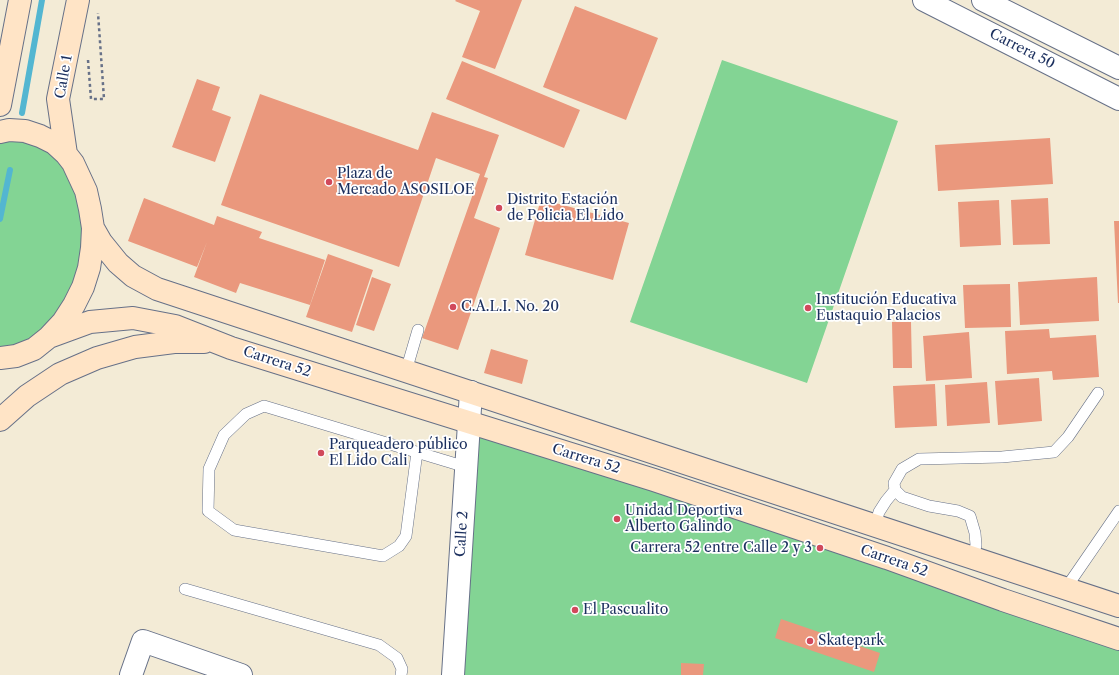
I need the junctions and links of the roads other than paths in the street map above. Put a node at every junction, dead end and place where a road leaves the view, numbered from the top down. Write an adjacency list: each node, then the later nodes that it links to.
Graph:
1 (20, 0): 7 (main road)
2 (78, 0): 9 (main road, Calle 1)
3 (924, 0): 6 (street, Carrera 50)
4 (983, 0): 5 (street, Carrera 50)
5 (1119, 68)
6 (1119, 98)
7 (0, 105)
8 (0, 132): 9 (main road)
9 (66, 154): 10 (main road)
10 (93, 228): 12 (main road); 15 (main road, Carrera 52)
11 (418, 330): 15 (lane)
12 (49, 337): 13 (main road, Carrera 52); 14 (main road)
13 (213, 341): 19 (main road); 20 (main road, Carrera 52)
14 (8, 357): 16 (main road)
15 (406, 371): 17 (main road, Carrera 52)
16 (0, 375)
17 (471, 392): 20 (street, Calle 2); 25 (main road, Carrera 52)
18 (1098, 393): 23 (lane)
19 (0, 420)
20 (468, 423): 22 (street, Calle 2); 30 (main road, Carrera 52)
21 (417, 452): 21 (lane); 22 (lane)
22 (466, 467): 34 (street, Calle 2)
23 (895, 490): 25 (lane); 26 (lane)
24 (1119, 511): 27 (lane)
25 (875, 525): 26 (main road, Carrera 52)
26 (973, 558): 27 (main road, Carrera 52)
27 (1066, 588): 29 (main road, Carrera 52)
28 (185, 589): 33 (lane)
29 (1119, 606)
30 (1119, 639)
31 (131, 675): 32 (street)
32 (242, 675)
33 (401, 675)
34 (453, 675)

